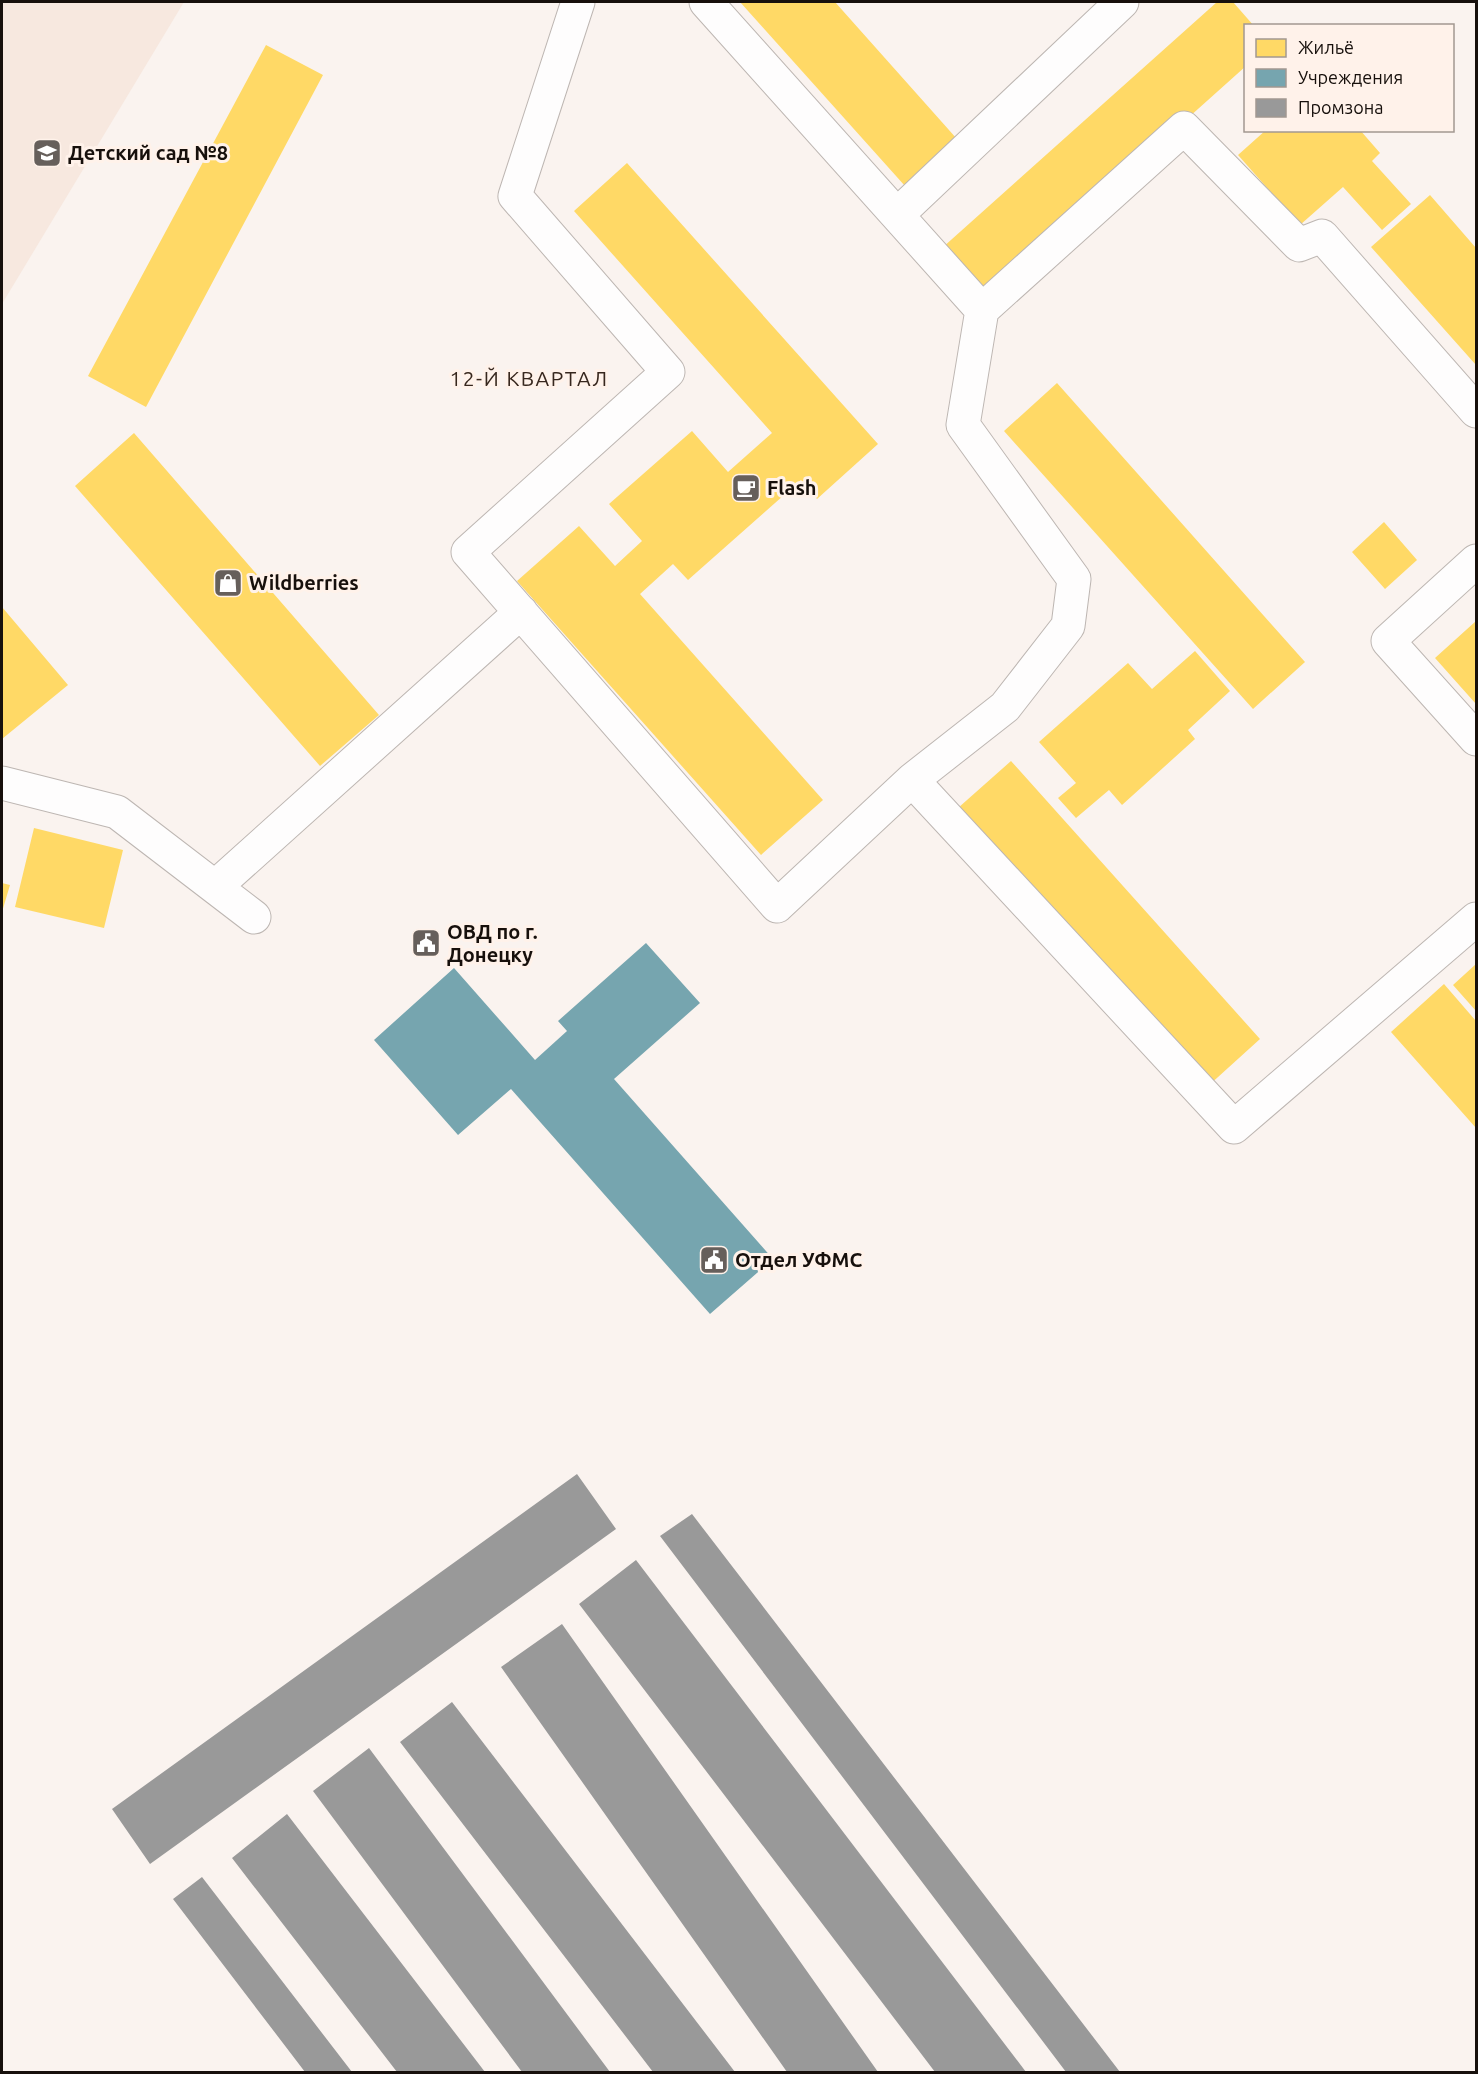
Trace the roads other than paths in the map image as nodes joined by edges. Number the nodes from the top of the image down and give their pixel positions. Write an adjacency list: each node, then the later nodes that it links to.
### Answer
1 (578, 2): 8 (street)
2 (706, 2): 4 (street)
3 (1122, 2): 4 (street)
4 (897, 215): 5 (street)
5 (982, 310): 6 (street); 10 (street)
6 (1476, 411)
7 (1476, 561): 9 (street)
8 (521, 612): 10 (street); 12 (street)
9 (1476, 739)
10 (912, 780): 14 (street)
11 (2, 783): 12 (street)
12 (216, 887): 13 (street)
13 (254, 917)
14 (1476, 919)

